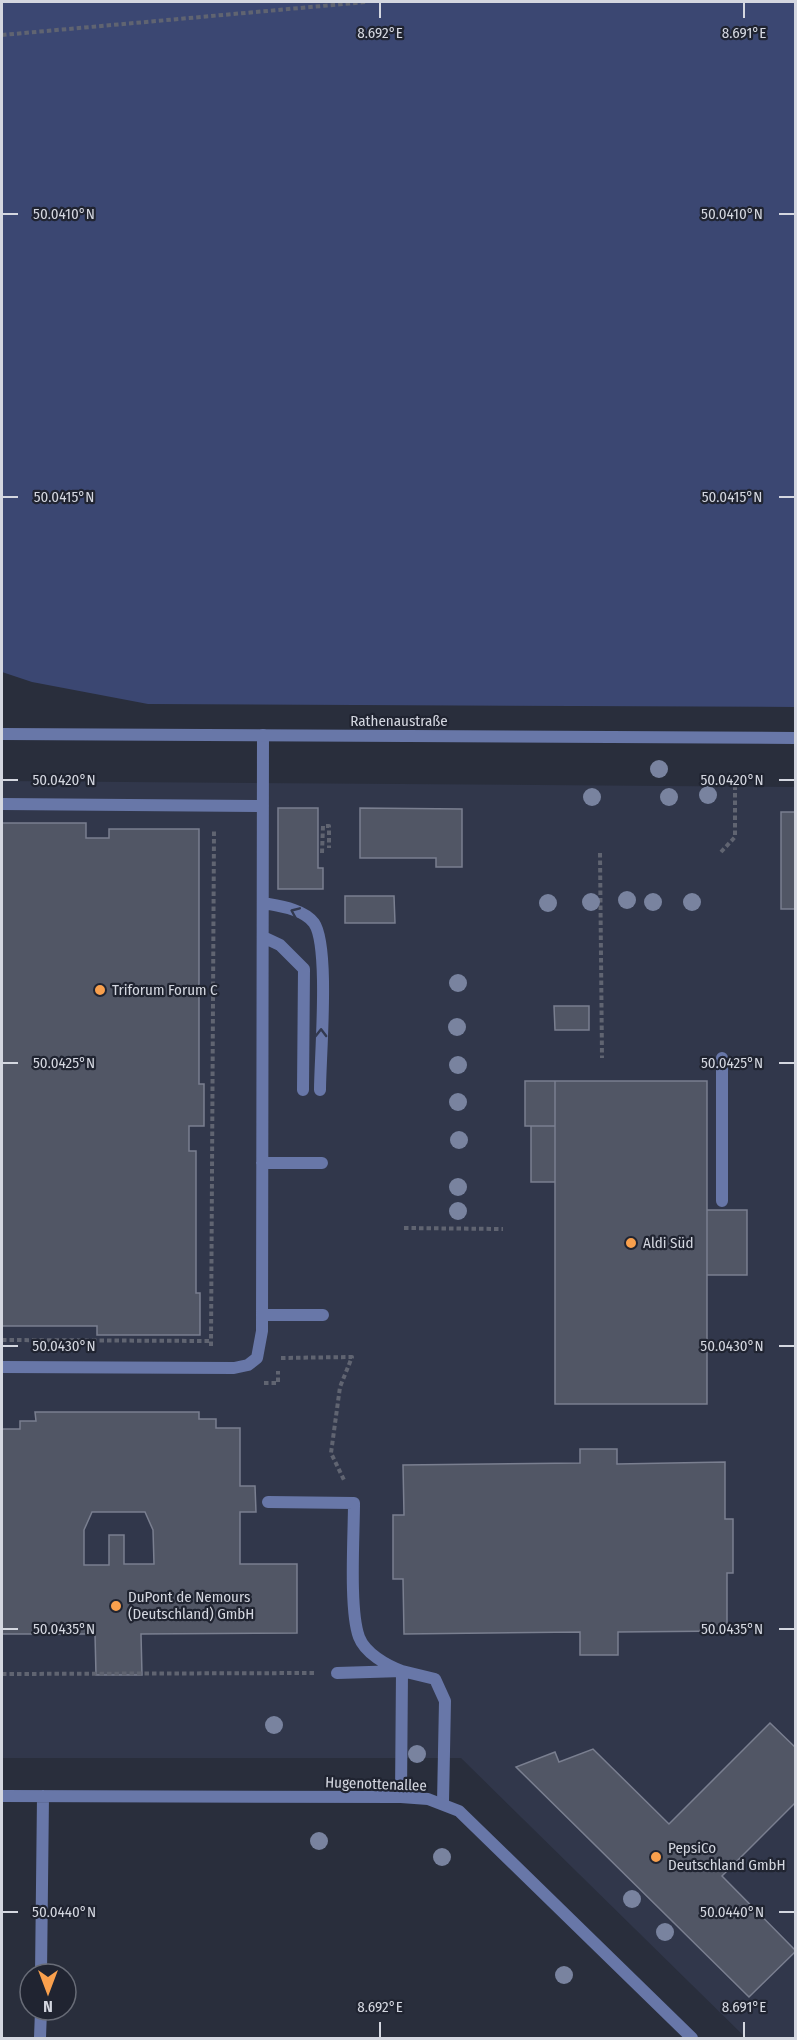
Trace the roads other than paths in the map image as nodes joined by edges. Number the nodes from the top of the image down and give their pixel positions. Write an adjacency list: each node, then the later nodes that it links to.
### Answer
1 (2, 734): 2 (street, Rathenaustraße)
2 (263, 735): 3 (street, Rathenaustraße); 5 (street)
3 (795, 738)
4 (2, 804): 5 (street)
5 (263, 806): 6 (street)
6 (263, 903): 7 (street); 10 (street, one-way to 6)
7 (263, 937): 9 (street); 11 (street)
8 (722, 1058): 13 (street)
9 (303, 1090)
10 (320, 1090)
11 (262, 1163): 12 (street); 14 (street)
12 (322, 1163)
13 (722, 1201)
14 (262, 1315): 15 (street); 16 (street)
15 (323, 1315)
16 (2, 1367)
17 (268, 1502): 18 (street)
18 (402, 1671): 19 (street); 22 (street); 23 (street)
19 (337, 1673)
20 (2, 1796): 21 (street, Hugenottenallee)
21 (43, 1796): 22 (street, Hugenottenallee); 24 (street)
22 (401, 1797): 23 (street, Hugenottenallee)
23 (443, 1803): 27 (street, Hugenottenallee)
24 (41, 1962)
25 (41, 2022): 26 (street)
26 (40, 2038)
27 (692, 2038)

